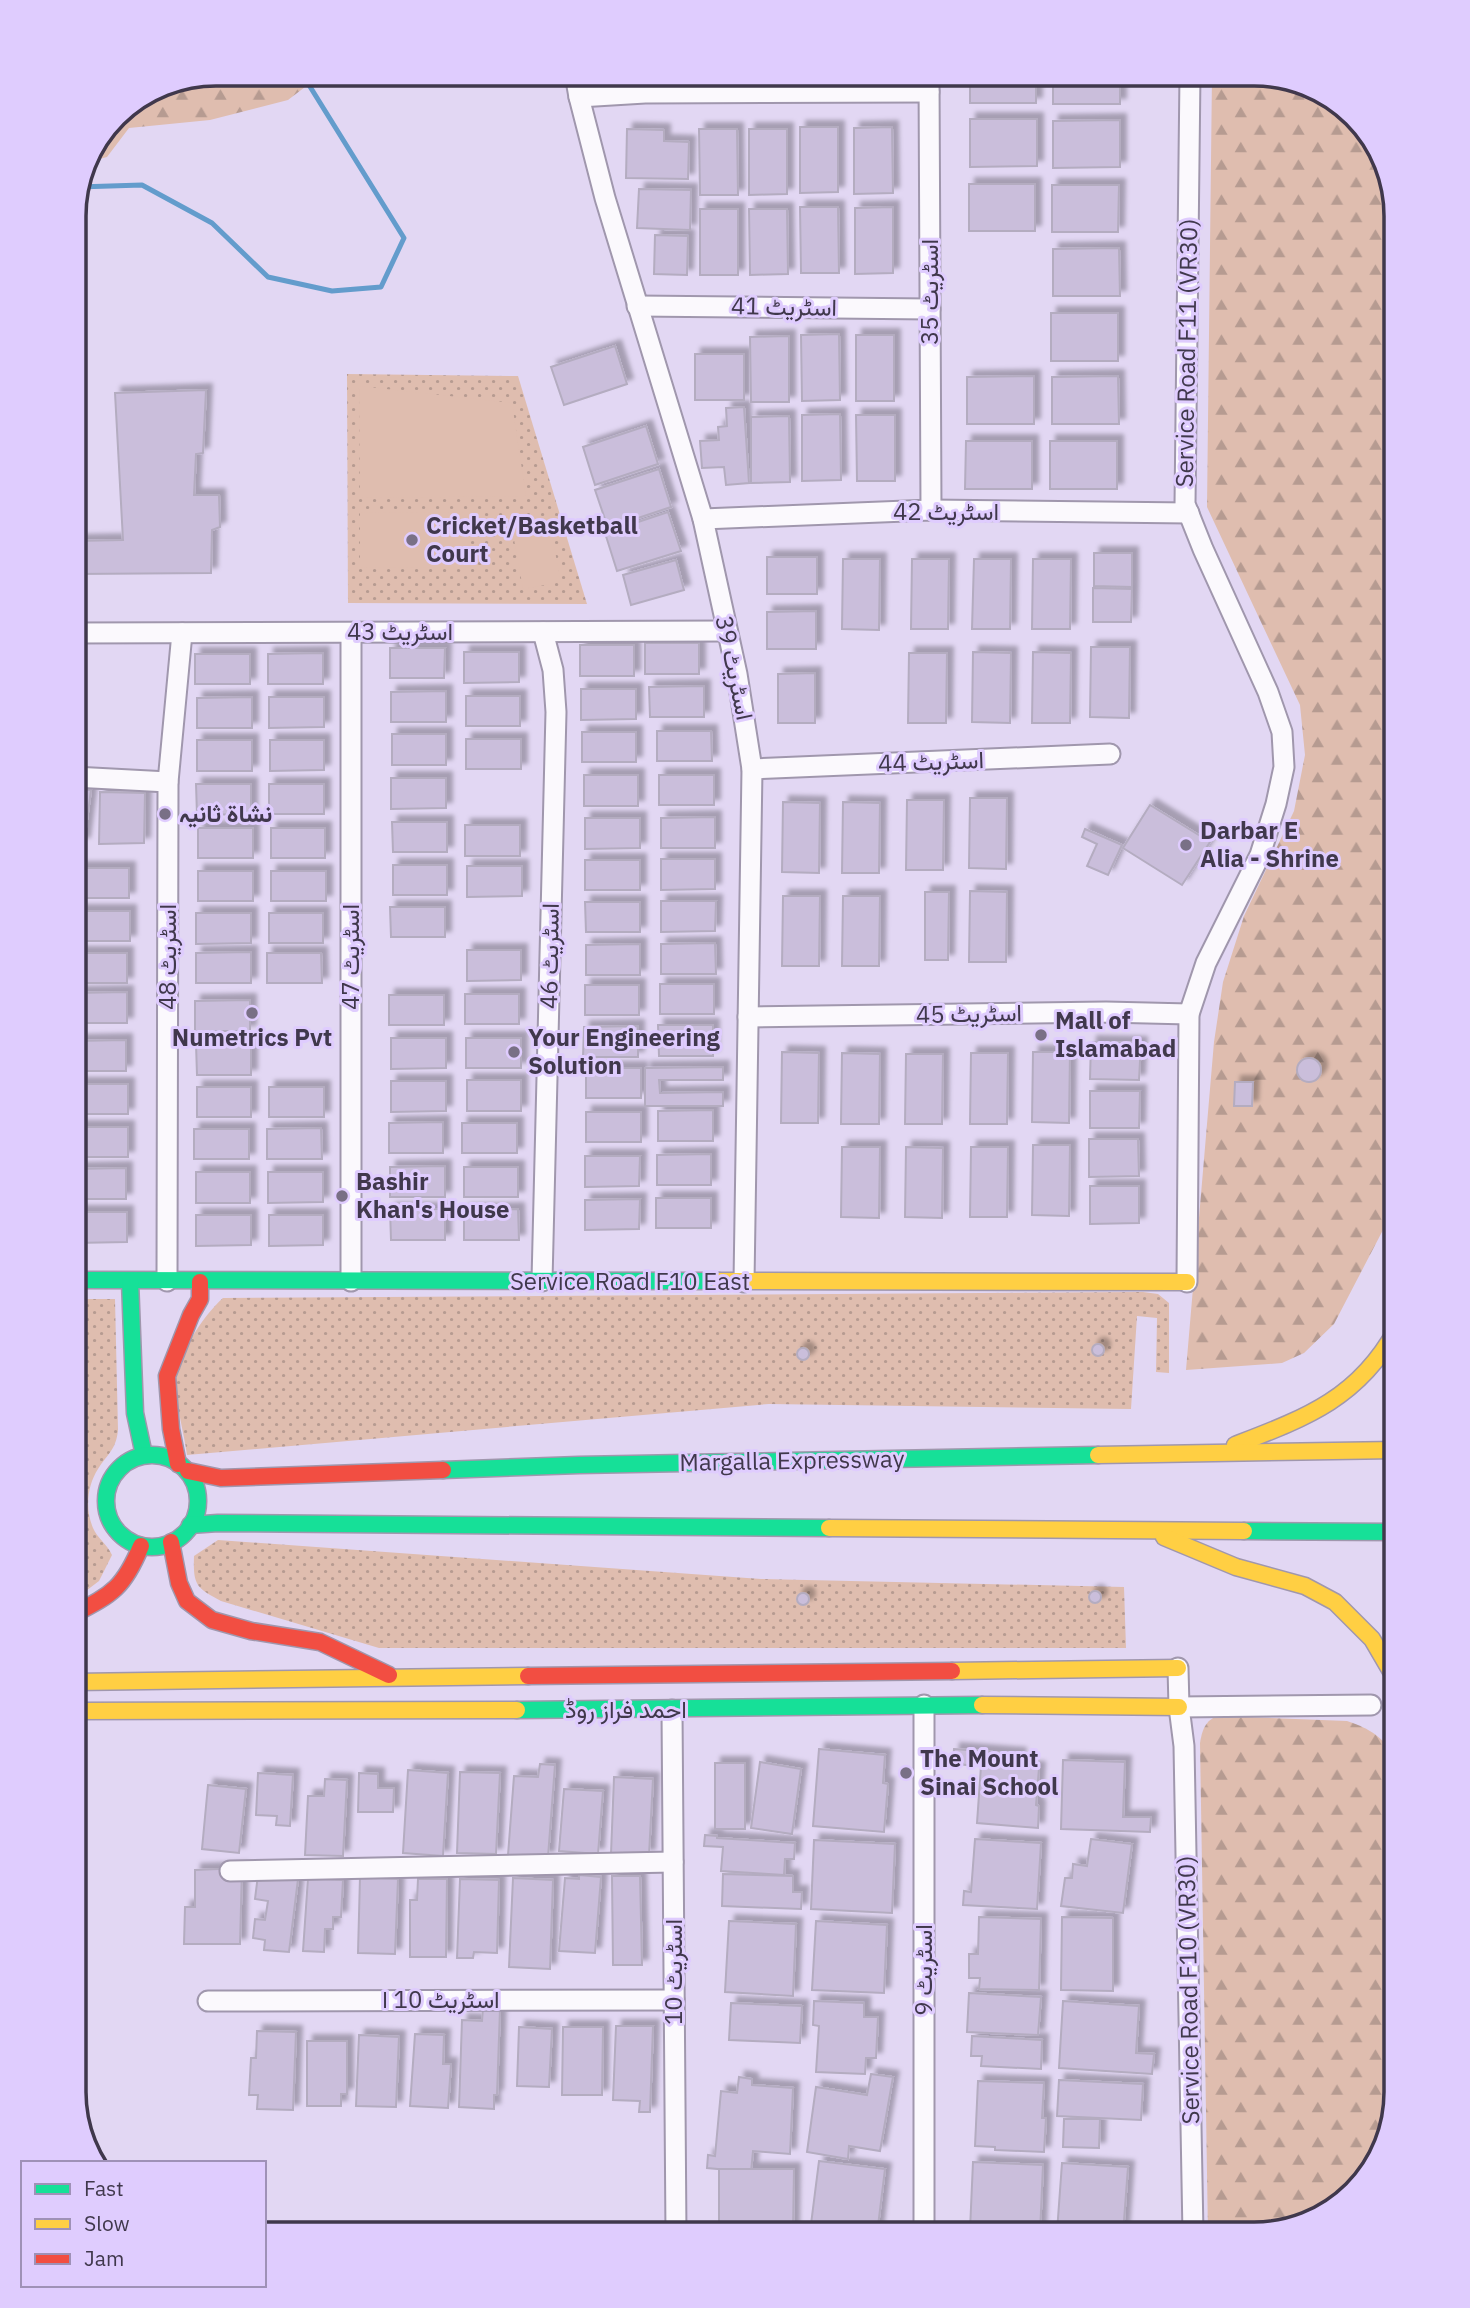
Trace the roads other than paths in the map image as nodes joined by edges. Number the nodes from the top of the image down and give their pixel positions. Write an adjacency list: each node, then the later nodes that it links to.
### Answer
1 (577, 86): 5 (street, اسٹریٹ 39)
2 (844, 86): 5 (street)
3 (929, 86): 7 (street, اسٹریٹ 35)
4 (1190, 86): 9 (street, Service Road F11 (VR30))
5 (579, 97): 6 (street, اسٹریٹ 39)
6 (638, 306): 7 (street, اسٹریٹ 41); 10 (street, اسٹریٹ 39)
7 (930, 309): 8 (street, اسٹریٹ 35)
8 (931, 510): 9 (street, اسٹریٹ 42); 10 (street, اسٹریٹ 42)
9 (1189, 513): 20 (street, Service Road F11 (VR30))
10 (703, 519): 11 (street, اسٹریٹ 39)
11 (727, 631): 13 (street, اسٹریٹ 43); 17 (street, اسٹریٹ 39)
12 (351, 632): 13 (street, اسٹریٹ 43); 15 (street, اسٹریٹ 43); 25 (street, اسٹریٹ 47)
13 (543, 632): 26 (street, اسٹریٹ 46)
14 (86, 633): 15 (street, اسٹریٹ 43)
15 (182, 633): 19 (street, اسٹریٹ 48)
16 (1110, 754): 17 (street, اسٹریٹ 44)
17 (752, 769): 21 (street, اسٹریٹ 39)
18 (86, 778): 19 (street)
19 (168, 782): 24 (street, اسٹریٹ 48)
20 (1189, 1014): 21 (street, اسٹریٹ 45); 29 (street, Service Road F11 (VR30))
21 (748, 1017): 28 (street, اسٹریٹ 39)
22 (86, 1280): 23 (main road, Service Road F10 East)
23 (130, 1281): 24 (main road, Service Road F10 East); 33 (main road)
24 (167, 1281): 27 (main road, Service Road F10 East)
25 (351, 1281): 26 (main road, Service Road F10 East); 27 (main road, Service Road F10 East)
26 (542, 1281): 28 (main road, Service Road F10 East)
27 (200, 1282): 34 (main road)
28 (744, 1282): 29 (main road, Service Road F10 East)
29 (1186, 1282)
30 (1384, 1350): 32 (main road)
31 (1384, 1450): 32 (main road, Margalla Expressway)
32 (1215, 1453): 34 (main road, Margalla Expressway)
33 (144, 1455): 34 (main road); 39 (main road)
34 (183, 1468): 35 (main road)
35 (190, 1525): 36 (main road); 38 (main road)
36 (1149, 1531): 37 (main road); 41 (main road)
37 (1384, 1532)
38 (171, 1542): 39 (main road); 43 (main road)
39 (141, 1546): 40 (main road)
40 (86, 1608)
41 (1384, 1660)
42 (1178, 1668): 43 (main road, احمد فراز روڈ); 48 (street, Service Road F10 (VR30))
43 (396, 1678): 45 (main road, احمد فراز روڈ)
44 (86, 1682): 45 (main road, احمد فراز روڈ)
45 (125, 1682): 51 (main road)
46 (923, 1705): 48 (main road, احمد فراز روڈ); 49 (main road, احمد فراز روڈ); 57 (street, اسٹریٹ 9)
47 (1371, 1705): 48 (street)
48 (1179, 1707): 58 (street, Service Road F10 (VR30))
49 (672, 1710): 51 (main road, احمد فراز روڈ); 52 (street, اسٹریٹ 10)
50 (86, 1711): 51 (main road, احمد فراز روڈ)
51 (127, 1711)
52 (673, 1862): 53 (street); 54 (street, اسٹریٹ 10)
53 (229, 1871)
54 (674, 2000): 55 (street, اسٹریٹ 10 ا); 56 (street, اسٹریٹ 10)
55 (208, 2001)
56 (676, 2222)
57 (924, 2222)
58 (1193, 2222)

